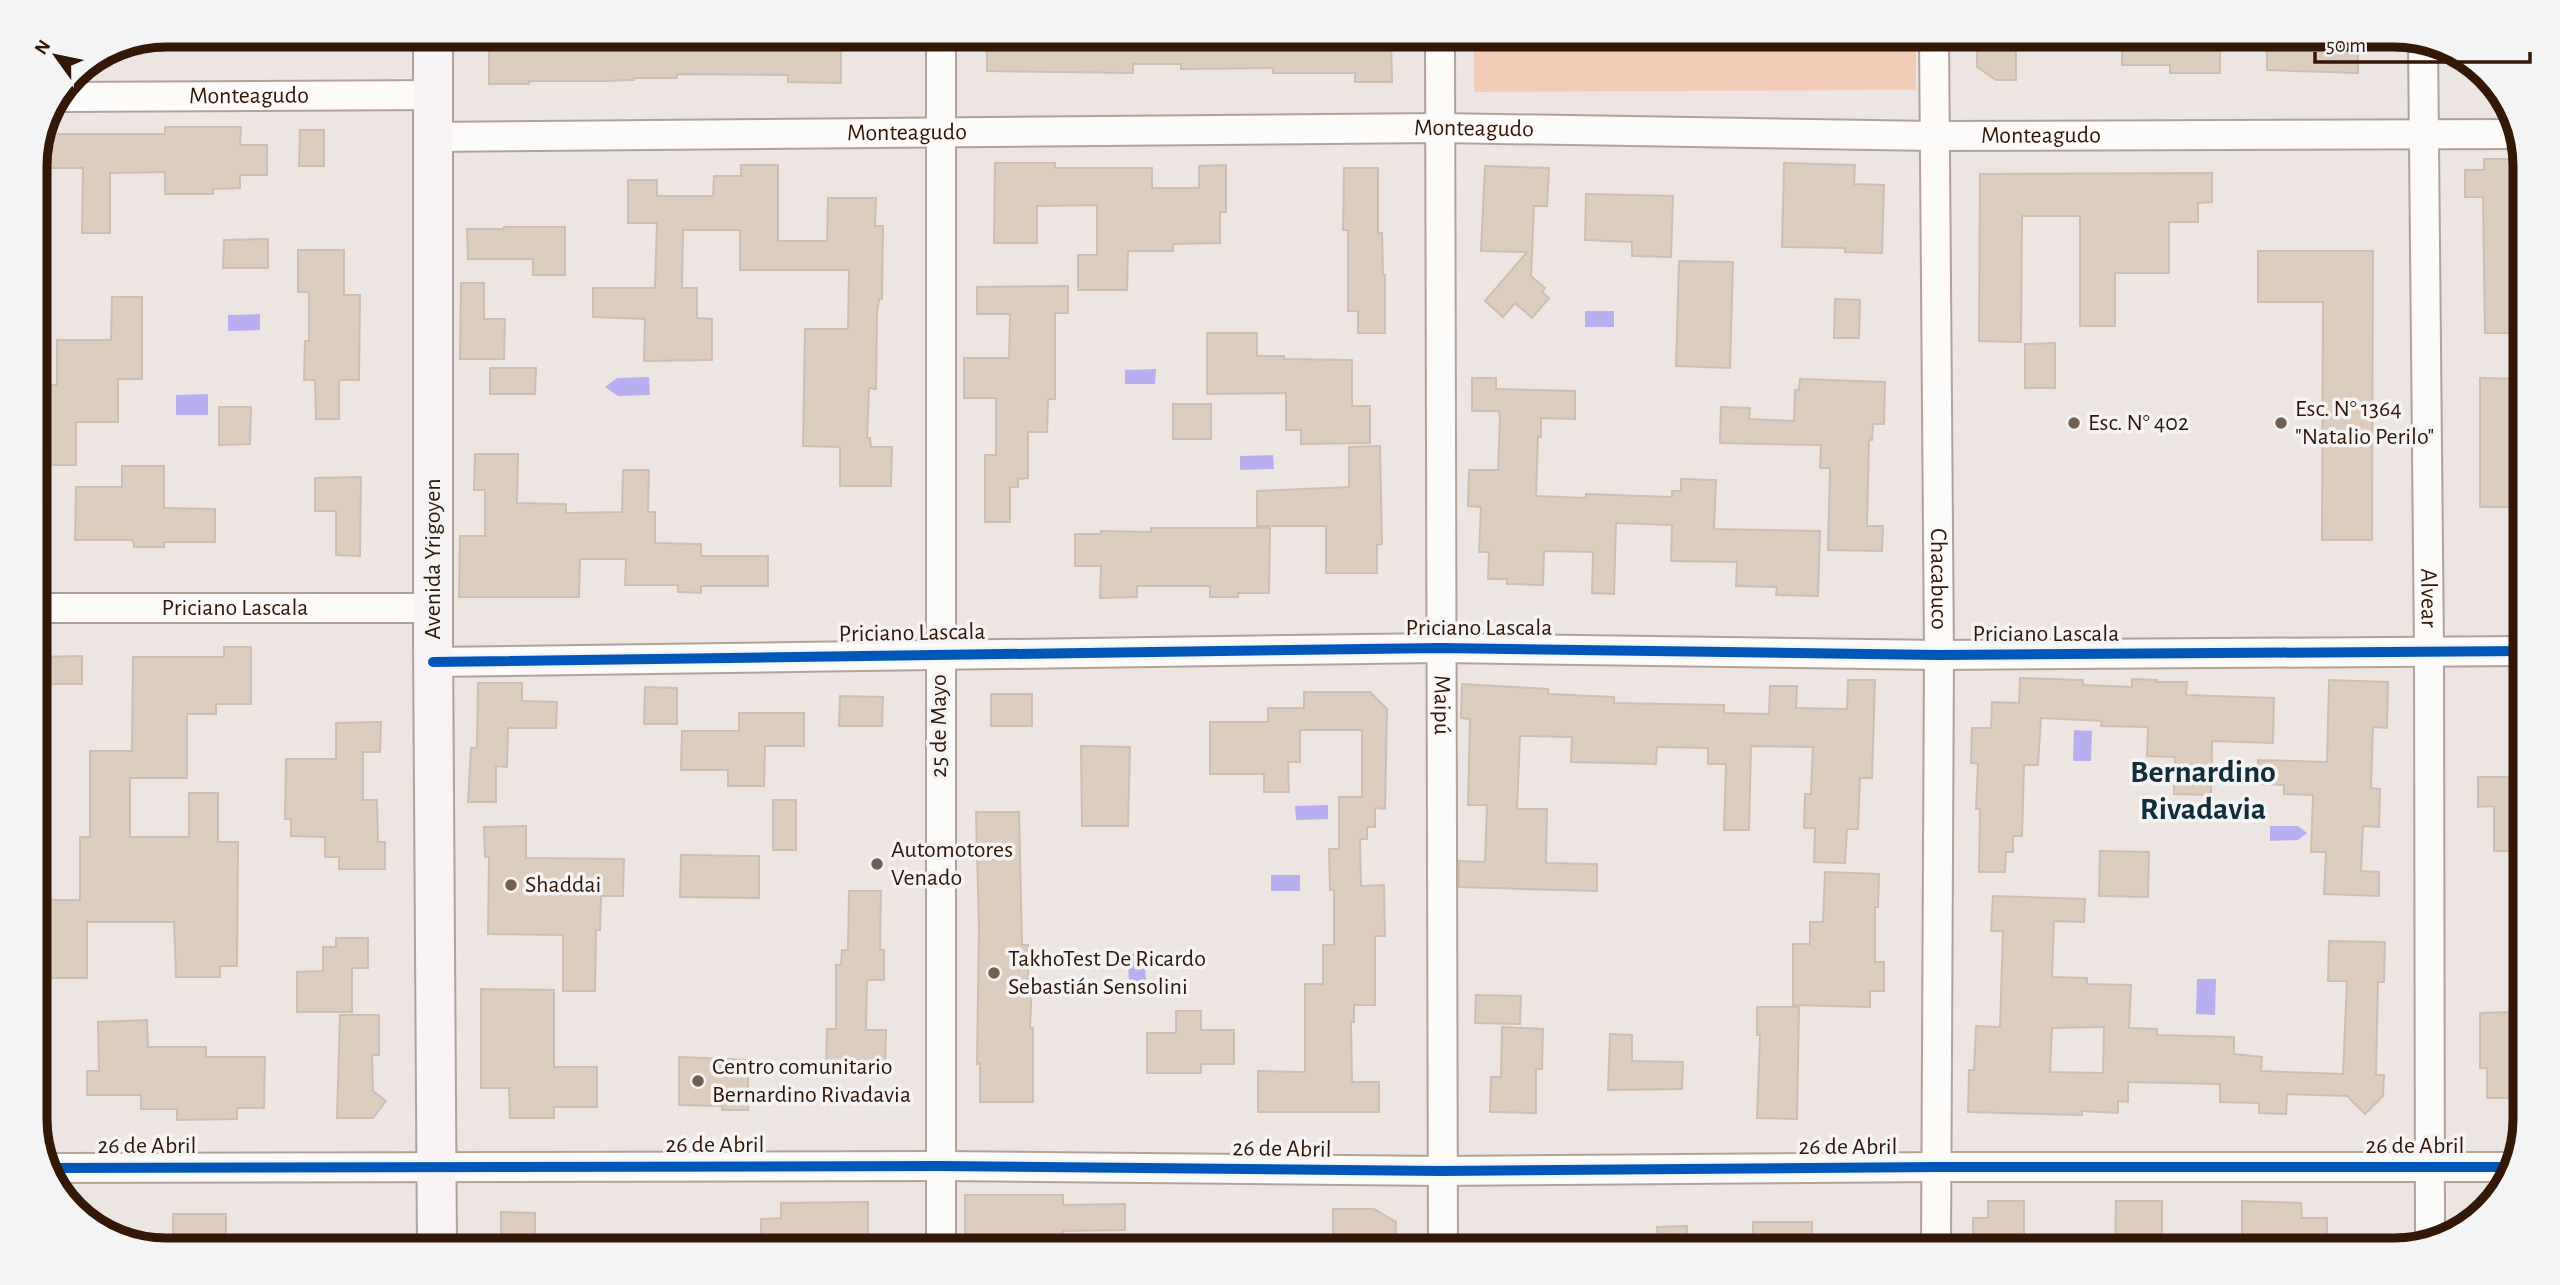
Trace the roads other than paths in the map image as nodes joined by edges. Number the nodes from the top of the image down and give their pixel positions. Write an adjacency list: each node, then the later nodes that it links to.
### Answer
1 (433, 47): 6 (main road, Avenida Yrigoyen)
2 (941, 47): 9 (street, 25 de Mayo)
3 (1440, 47): 8 (street, Maipú)
4 (1934, 47): 12 (street, Chacabuco)
5 (2423, 52): 11 (street, Alvear)
6 (433, 94): 7 (street, Monteagudo); 13 (main road, Avenida Yrigoyen)
7 (70, 97)
8 (1440, 128): 9 (street, Monteagudo); 12 (street, Monteagudo); 16 (street, Maipú)
9 (941, 132): 13 (street, Monteagudo); 18 (street, 25 de Mayo)
10 (2508, 134): 11 (street, Monteagudo)
11 (2422, 135): 12 (street, Monteagudo); 19 (street, Alvear)
12 (1935, 136): 20 (street, Chacabuco)
13 (433, 137): 15 (main road, Avenida Yrigoyen)
14 (48, 608): 15 (street, Priciano Lascala)
15 (433, 608): 21 (main road, Avenida Yrigoyen)
16 (1440, 648): 18 (street, Priciano Lascala); 20 (street, Priciano Lascala); 28 (street, Maipú)
17 (2513, 651): 19 (street, Priciano Lascala)
18 (939, 653): 21 (street, Priciano Lascala); 23 (street, 25 de Mayo)
19 (2429, 653): 20 (street, Priciano Lascala); 24 (street, Alvear)
20 (1939, 655): 25 (street, Chacabuco)
21 (433, 662): 22 (main road, Avenida Yrigoyen)
22 (438, 1165): 23 (street, 26 de Abril); 27 (street, 26 de Abril); 30 (main road, Avenida Yrigoyen)
23 (940, 1166): 28 (street, 26 de Abril); 31 (street, 25 de Mayo)
24 (2430, 1166): 25 (street, 26 de Abril); 26 (street, 26 de Abril); 29 (street, Alvear)
25 (1936, 1167): 28 (street, 26 de Abril); 33 (street, Chacabuco)
26 (2502, 1167)
27 (59, 1168)
28 (1441, 1171): 32 (street, Maipú)
29 (2430, 1232)
30 (437, 1238)
31 (941, 1238)
32 (1443, 1238)
33 (1936, 1238)

